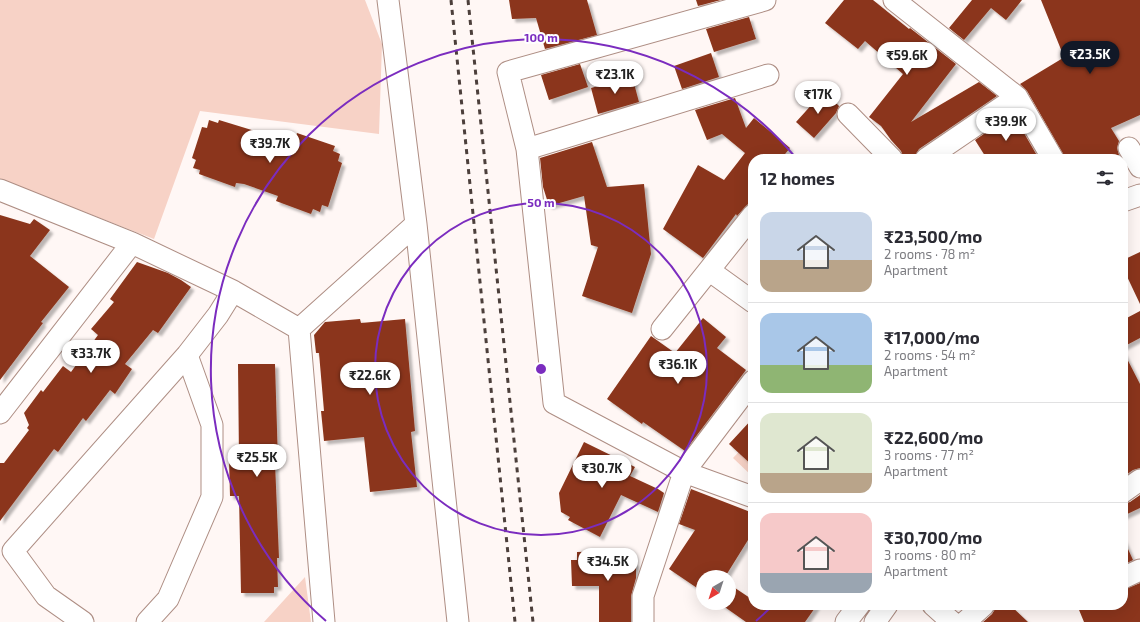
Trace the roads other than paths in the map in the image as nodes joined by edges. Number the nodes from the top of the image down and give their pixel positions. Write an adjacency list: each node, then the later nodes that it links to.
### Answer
1 (388, 0): 17 (street)
2 (765, 0): 8 (street)
3 (902, 2): 5 (street)
4 (768, 75): 8 (street)
5 (1017, 97): 10 (street); 11 (street)
6 (848, 114): 9 (street)
7 (1129, 148): 12 (street)
8 (527, 149): 27 (street)
9 (887, 154)
10 (933, 154)
11 (1050, 154)
12 (1140, 167)
13 (1, 191): 18 (street)
14 (1140, 195): 15 (street)
15 (1128, 199)
16 (748, 222): 19 (street)
17 (416, 224): 22 (street); 40 (street)
18 (132, 243): 20 (street); 26 (street)
19 (710, 271): 21 (street); 23 (street)
20 (233, 291): 22 (street); 24 (street)
21 (748, 298)
22 (299, 328): 39 (street)
23 (662, 329)
24 (187, 355): 37 (street); 38 (street)
25 (748, 387): 27 (street)
26 (2, 407)
27 (684, 472): 30 (street); 41 (street)
28 (1140, 480): 29 (street)
29 (1128, 488)
30 (748, 495)
31 (1140, 570): 32 (street)
32 (1128, 576)
33 (855, 610): 42 (street)
34 (883, 610): 43 (street)
35 (939, 610): 44 (street)
36 (978, 610): 45 (street)
37 (83, 622)
38 (147, 622)
39 (324, 622)
40 (458, 622)
41 (643, 622)
42 (846, 622)
43 (875, 622)
44 (952, 622)
45 (965, 622)

